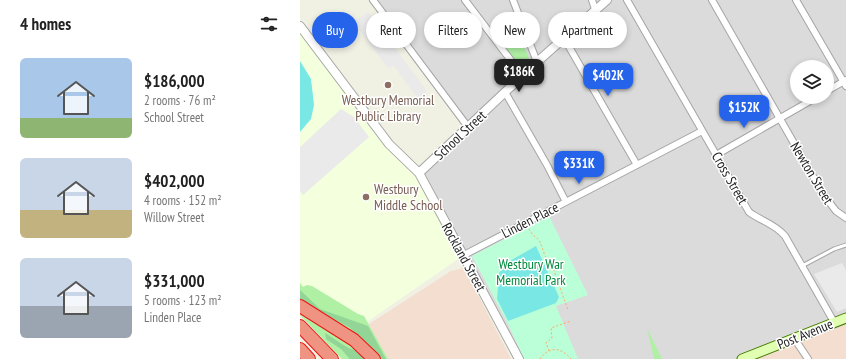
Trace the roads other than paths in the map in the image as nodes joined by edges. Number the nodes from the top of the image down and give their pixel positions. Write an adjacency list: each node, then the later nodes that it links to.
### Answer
1 (373, 0): 21 (street)
2 (465, 0): 15 (street)
3 (513, 0): 14 (street)
4 (592, 0): 9 (street)
5 (607, 0): 9 (street, School Street)
6 (627, 0): 22 (street, Cross Street)
7 (712, 0): 20 (street, Newton Street)
8 (796, 0): 16 (street)
9 (595, 9): 10 (street, School Street)
10 (592, 12)
11 (300, 26): 25 (street, Rockland Street)
12 (552, 48): 14 (street, School Street)
13 (570, 48): 24 (street)
14 (536, 62): 15 (street, School Street)
15 (522, 75): 18 (street, School Street)
16 (845, 83): 17 (street)
17 (834, 88)
18 (505, 92): 21 (street, School Street); 26 (street)
19 (805, 104): 20 (street)
20 (780, 119): 23 (street); 27 (street, Newton Street)
21 (468, 127): 25 (street, School Street)
22 (702, 131): 23 (street, Cross Street); 24 (street, Linden Place)
23 (716, 155): 30 (street, Cross Street)
24 (637, 164): 26 (street, Linden Place)
25 (419, 173): 29 (street, Rockland Street)
26 (566, 202): 29 (street, Linden Place)
27 (846, 218)
28 (846, 245): 30 (lane)
29 (464, 255): 40 (street, Rockland Street)
30 (802, 266): 33 (street, Cross Street)
31 (300, 306): 39 (highway)
32 (846, 318): 33 (main road, Post Avenue)
33 (834, 322): 35 (main road, Post Avenue)
34 (300, 326): 38 (highway)
35 (794, 338): 41 (main road, Post Avenue); 42 (street)
36 (300, 350): 37 (highway)
37 (309, 359)
38 (332, 359)
39 (374, 359)
40 (519, 359)
41 (742, 359)
42 (808, 359)

